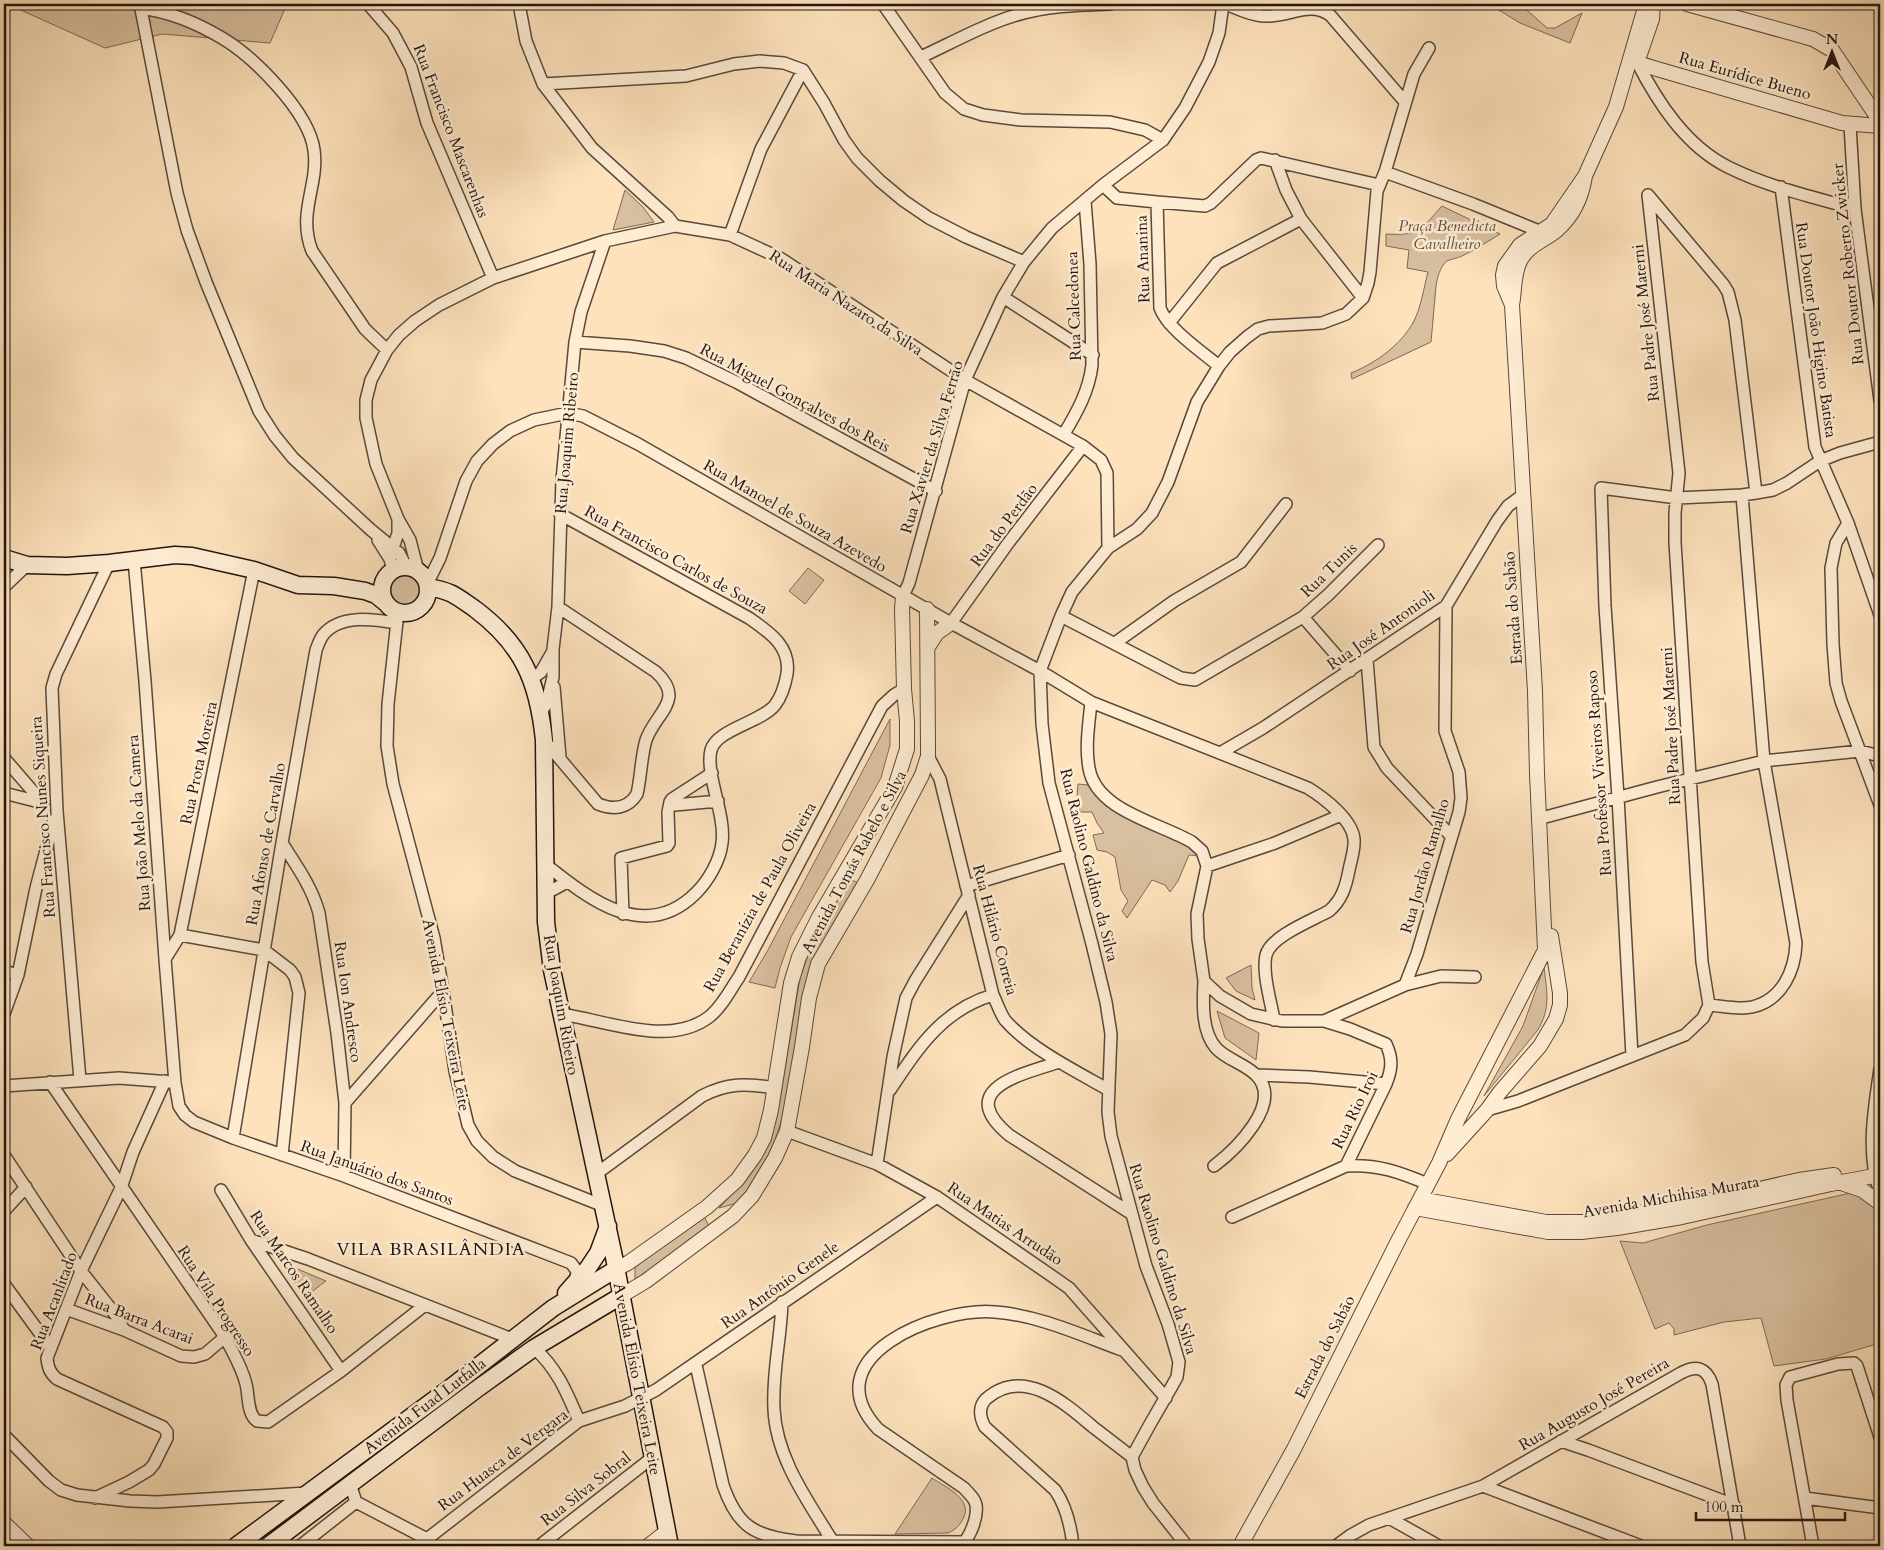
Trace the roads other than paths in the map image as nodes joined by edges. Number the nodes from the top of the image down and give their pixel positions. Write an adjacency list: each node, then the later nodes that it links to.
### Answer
1 (368, 4): 35 (street, Rua Francisco Mascarenhas)
2 (519, 4): 15 (street)
3 (883, 4): 12 (street)
4 (1110, 4): 12 (street)
5 (1224, 4): 16 (street); 20 (street, Rua Xavier da Silva Ferrão)
6 (1646, 4): 10 (street, Estrada do Sabão)
7 (1653, 4): 13 (street, Estrada do Sabão)
8 (1687, 4): 18 (street)
9 (141, 6): 40 (street); 59 (street)
10 (1634, 41): 13 (street); 17 (street, Estrada do Sabão)
11 (1429, 48): 16 (street)
12 (922, 57): 20 (street)
13 (1637, 62): 17 (street, Estrada do Sabão); 19 (street, Rua Eurídice Bueno); 25 (street)
14 (803, 70): 15 (street); 32 (street); 34 (street)
15 (543, 84): 30 (street)
16 (1405, 102): 22 (street)
17 (1616, 107): 31 (street, Estrada do Sabão)
18 (1879, 118): 19 (street, Rua Eurídice Bueno)
19 (1846, 124): 28 (street, Rua Doutor Roberto Zwicker)
20 (1163, 140): 23 (street, Rua Xavier da Silva Ferrão)
21 (1275, 160): 24 (street); 27 (street, Rua Ananina); 29 (street)
22 (1385, 172): 24 (street); 31 (street)
23 (1103, 185): 26 (street, Rua Xavier da Silva Ferrão); 27 (street)
24 (1379, 185): 37 (street)
25 (1781, 187): 28 (street); 49 (street, Rua Doutor João Higino Batista)
26 (1085, 201): 34 (street, Rua Xavier da Silva Ferrão); 41 (street, Rua Calcedonea)
27 (1157, 202): 38 (street, Rua Ananina)
28 (1855, 209): 44 (street, Rua Doutor Roberto Zwicker)
29 (1301, 220): 37 (street); 38 (street)
30 (675, 226): 32 (street, Rua Maria Nazaro da Silva); 33 (street, Rua Maria Nazaro da Silva)
31 (1545, 232): 52 (street, Estrada do Sabão)
32 (730, 235): 43 (street, Rua Maria Nazaro da Silva)
33 (605, 241): 35 (street, Rua Maria Nazaro da Silva); 39 (street, Rua Joaquim Ribeiro)
34 (1024, 262): 36 (street, Rua Xavier da Silva Ferrão)
35 (493, 278): 40 (street, Rua Maria Nazaro da Silva)
36 (1004, 297): 41 (street); 43 (street, Rua Xavier da Silva Ferrão)
37 (1363, 298): 42 (street, Rua Raolino Galdino da Silva)
38 (1169, 323): 42 (street, Rua Ananina)
39 (575, 342): 45 (street, Rua Joaquim Ribeiro); 50 (street, Rua Miguel Gonçalves dos Reis)
40 (387, 350): 57 (street, Rua Maria Nazaro da Silva)
41 (1093, 355): 46 (street, Rua Calcedonea)
42 (1219, 366): 62 (street, Rua Raolino Galdino da Silva)
43 (965, 380): 46 (street, Rua Maria Nazaro da Silva); 50 (street, Rua Xavier da Silva Ferrão)
44 (1880, 400)
45 (568, 413): 56 (street, Rua Joaquim Ribeiro); 68 (street, Rua Manoel de Souza Azevedo); 71 (street, Rua Manoel de Souza Azevedo)
46 (1064, 434): 48 (street, Rua Maria Nazaro da Silva)
47 (1880, 442): 49 (street)
48 (1083, 446): 62 (street, Rua Maria Nazaro da Silva); 81 (street, Rua do Perdão)
49 (1820, 462): 51 (street); 58 (street, Rua Doutor João Higino Batista)
50 (936, 491): 71 (street, Rua Xavier da Silva Ferrão)
51 (1756, 493): 53 (street); 54 (street, Rua Padre José Materni)
52 (1523, 495): 73 (street, Rua José Antonioli); 113 (street, Estrada do Sabão)
53 (1742, 495): 54 (street); 100 (street)
54 (1677, 498): 104 (street, Rua Padre José Materni); 106 (street, Rua Professor Viveiros Raposo)
55 (1286, 504): 82 (street)
56 (560, 514): 75 (street, Rua Joaquim Ribeiro); 103 (street, Rua Francisco Carlos de Souza)
57 (398, 519): 61 (street); 68 (street, Rua Maria Nazaro da Silva)
58 (1848, 522): 78 (street, Rua Doutor João Higino Batista); 94 (street)
59 (371, 530): 61 (street); 68 (street)
60 (1378, 545): 80 (street, Rua Tunis)
61 (393, 547): 68 (street); 68 (street)
62 (1108, 548): 79 (street, Rua Raolino Galdino da Silva)
63 (4, 558): 66 (main road)
64 (134, 560): 65 (main road); 67 (main road); 128 (street, Rua João Melo da Camera)
65 (109, 563): 66 (main road); 111 (street, Rua Francisco Nunes Siqueira)
66 (27, 565): 70 (street)
67 (254, 570): 69 (main road); 126 (street, Rua Prota Moreira)
68 (407, 575): 69 (main road); 72 (main road); 74 (main road); 77 (main road)
69 (334, 586): 77 (main road)
70 (4, 587)
71 (903, 596): 76 (street, Rua Manoel de Souza Azevedo); 90 (street, Avenida Tomás Rabelo e Silva)
72 (423, 604): 74 (main road); 77 (main road)
73 (1446, 606): 85 (street, Rua José Antonioli); 114 (street, Rua Jordão Ramalho)
74 (473, 608): 89 (main road)
75 (558, 608): 84 (street, Rua Joaquim Ribeiro); 101 (street)
76 (927, 609): 81 (street, Rua Manoel de Souza Azevedo); 83 (street, Avenida Tomás Rabelo e Silva)
77 (394, 613): 115 (street, Rua Afonso de Carvalho); 134 (street, Avenida Elísio Teixeira Leite)
78 (1880, 615)
79 (1061, 616): 82 (street); 86 (street, Rua Raolino Galdino da Silva)
80 (1303, 618): 82 (street, Rua Tunis); 87 (street)
81 (951, 623): 83 (street); 86 (street, Rua Manoel de Souza Azevedo)
82 (1115, 643)
83 (928, 647): 96 (street, Avenida Tomás Rabelo e Silva)
84 (553, 649): 88 (street, Rua Joaquim Ribeiro); 89 (street, Rua Joaquim Ribeiro)
85 (1367, 660): 87 (street, Rua José Antonioli); 114 (street)
86 (1040, 671): 91 (street, Rua Manoel de Souza Azevedo); 116 (street, Rua Raolino Galdino da Silva)
87 (1350, 672): 95 (street, Rua José Antonioli)
88 (553, 677): 92 (street, Rua Joaquim Ribeiro); 98 (street)
89 (532, 679): 92 (main road, Rua Joaquim Ribeiro)
90 (904, 689): 119 (street, Avenida Tomás Rabelo e Silva); 138 (street, Rua Beranízia de Paula Oliveira)
91 (1091, 702): 95 (street, Rua Manoel de Souza Azevedo); 118 (street)
92 (541, 714): 93 (main road, Rua Joaquim Ribeiro)
93 (544, 740): 98 (street); 102 (main road, Rua Joaquim Ribeiro)
94 (1860, 752): 97 (street); 100 (street); 110 (street)
95 (1220, 753): 112 (street, Rua Manoel de Souza Azevedo)
96 (928, 756): 120 (street, Avenida Tomás Rabelo e Silva); 122 (street, Rua Hilário Correia)
97 (1880, 756)
98 (560, 757): 101 (street)
99 (4, 758): 108 (street)
100 (1764, 761): 104 (street); 136 (street)
101 (569, 768): 102 (street)
102 (544, 773): 117 (main road, Rua Joaquim Ribeiro)
103 (712, 773): 107 (street, Rua Francisco Carlos de Souza); 109 (street)
104 (1690, 779): 106 (street); 136 (street, Rua Padre José Materni)
105 (4, 793): 108 (street)
106 (1618, 797): 113 (street); 141 (street, Rua Professor Viveiros Raposo)
107 (718, 801): 109 (street); 125 (street, Rua Francisco Carlos de Souza)
108 (43, 802): 111 (street)
109 (670, 802): 125 (street)
110 (1880, 805)
111 (56, 809): 130 (street); 145 (street, Rua Francisco Nunes Siqueira)
112 (1341, 815): 118 (street); 139 (street, Rua Manoel de Souza Azevedo)
113 (1538, 819): 124 (street, Estrada do Sabão)
114 (1451, 836): 133 (street, Rua Jordão Ramalho)
115 (282, 843): 127 (street, Rua Afonso de Carvalho); 154 (street, Rua Ion Andresco)
116 (1069, 854): 122 (street); 151 (street, Rua Raolino Galdino da Silva)
117 (545, 864): 121 (street, Rua Francisco Carlos de Souza); 123 (main road, Rua Joaquim Ribeiro)
118 (1207, 866): 132 (street)
119 (848, 868): 120 (street); 150 (street, Avenida Tomás Rabelo e Silva)
120 (867, 880): 156 (street, Avenida Tomás Rabelo e Silva)
121 (567, 882): 123 (street); 125 (street, Rua Francisco Carlos de Souza)
122 (967, 890): 135 (street, Rua Hilário Correia); 152 (street)
123 (546, 894): 138 (main road, Rua Joaquim Ribeiro)
124 (1544, 909): 153 (street, Estrada do Sabão); 155 (street, Estrada do Sabão)
125 (623, 914)
126 (180, 934): 127 (street); 128 (street, Rua Prota Moreira)
127 (264, 950): 157 (street, Rua Afonso de Carvalho); 159 (street)
128 (165, 959): 147 (street, Rua João Melo da Camera)
129 (4, 971): 130 (street)
130 (18, 975): 137 (street)
131 (1475, 976): 133 (street)
132 (1204, 981): 139 (street); 144 (street)
133 (1405, 985): 140 (street)
134 (443, 992): 154 (street); 175 (street, Avenida Elísio Teixeira Leite)
135 (993, 996): 142 (street, Rua Hilário Correia); 152 (street)
136 (1709, 1005): 141 (street)
137 (4, 1014)
138 (560, 1014): 165 (main road, Rua Joaquim Ribeiro)
139 (1274, 1020): 140 (street)
140 (1324, 1021): 148 (street, Rua Rio Iroi)
141 (1632, 1056): 155 (street)
142 (1059, 1062): 151 (street, Rua Hilário Correia); 180 (street)
143 (1880, 1069): 164 (street)
144 (1256, 1075): 148 (street); 162 (street)
145 (80, 1080): 146 (street); 147 (street)
146 (50, 1082): 149 (street); 170 (street, Rua Vila Progresso)
147 (170, 1082): 157 (street, Rua Januário dos Santos); 170 (street, Rua Acanlitado)
148 (1386, 1084): 163 (street, Rua Rio Iroi)
149 (4, 1086)
150 (774, 1088): 165 (street); 178 (street, Avenida Tomás Rabelo e Silva)
151 (1109, 1090): 180 (street, Rua Raolino Galdino da Silva)
152 (888, 1094): 161 (street)
153 (1471, 1094): 155 (street); 160 (street, Estrada do Sabão)
154 (345, 1103): 166 (street, Rua Ion Andresco)
155 (1486, 1111): 160 (street, Estrada do Sabão)
156 (787, 1131): 161 (street, Rua Matias Arrudão); 183 (street, Avenida Tomás Rabelo e Silva)
157 (233, 1138): 159 (street, Rua Januário dos Santos)
158 (4, 1155): 169 (street)
159 (282, 1155): 166 (street, Rua Januário dos Santos)
160 (1439, 1163): 167 (street, Estrada do Sabão)
161 (877, 1164): 173 (street, Rua Matias Arrudão)
162 (1214, 1166)
163 (1346, 1166): 167 (street); 181 (street)
164 (1877, 1171): 168 (street, Avenida Michihisa Murata); 172 (street); 177 (street, Avenida Michihisa Murata)
165 (596, 1174): 175 (main road, Rua Joaquim Ribeiro)
166 (344, 1176): 188 (street, Rua Januário dos Santos)
167 (1430, 1181): 176 (street, Estrada do Sabão); 177 (street)
168 (1838, 1183): 174 (street); 176 (street, Avenida Michihisa Murata)
169 (26, 1187): 179 (street); 186 (street)
170 (121, 1188): 186 (street, Rua Acanlitado); 195 (street, Rua Vila Progresso)
171 (220, 1190): 184 (street, Rua Marcos Ramalho)
172 (1880, 1192)
173 (937, 1197): 190 (street, Rua Antônio Genele); 199 (street, Rua Matias Arrudão)
174 (1880, 1203)
175 (601, 1204): 182 (main road, Avenida Elísio Teixeira Leite)
176 (1417, 1204): 177 (street, Avenida Michihisa Murata); 235 (street, Estrada do Sabão)
177 (1449, 1204)
178 (707, 1207): 183 (street); 185 (street, Avenida Tomás Rabelo e Silva)
179 (4, 1211)
180 (1132, 1214): 204 (street, Rua Raolino Galdino da Silva)
181 (1232, 1217)
182 (608, 1226): 185 (main road, Avenida Elísio Teixeira Leite); 188 (main road)
183 (720, 1226): 189 (street, Avenida Tomás Rabelo e Silva)
184 (251, 1240): 191 (street); 201 (street, Rua Marcos Ramalho)
185 (616, 1269): 189 (main road, Avenida Elísio Teixeira Leite); 192 (main road, Avenida Fuad Lutfalla)
186 (81, 1271): 193 (street, Rua Acanlitado); 194 (street)
187 (4, 1284): 197 (street)
188 (575, 1284): 192 (main road)
189 (621, 1296): 198 (main road, Avenida Fuad Lutfalla); 205 (main road, Avenida Elísio Teixeira Leite)
190 (782, 1302): 200 (street, Rua Antônio Genele); 223 (street)
191 (425, 1305): 196 (street); 201 (street, Rua Vila Progresso)
192 (553, 1308): 196 (main road, Avenida Fuad Lutfalla)
193 (66, 1309): 194 (street, Rua Barra Acarai); 197 (street, Rua Acanlitado)
194 (124, 1330): 195 (street, Rua Barra Acarai)
195 (225, 1337): 201 (street, Rua Vila Progresso)
196 (512, 1339): 202 (main road, Avenida Fuad Lutfalla)
197 (50, 1347): 215 (street, Rua Acanlitado)
198 (534, 1348): 203 (main road, Avenida Fuad Lutfalla); 206 (street)
199 (1122, 1350): 204 (street, Rua Matias Arrudão); 225 (street)
200 (696, 1364): 205 (street, Rua Antônio Genele); 223 (street)
201 (341, 1371)
202 (471, 1372): 203 (main road); 214 (main road, Avenida Fuad Lutfalla)
203 (477, 1388): 212 (main road, Avenida Fuad Lutfalla)
204 (1166, 1398): 211 (street, Rua Raolino Galdino da Silva)
205 (641, 1399): 206 (street, Rua Huasca de Vergara); 210 (main road, Avenida Elísio Teixeira Leite)
206 (579, 1421): 224 (street, Rua Huasca de Vergara)
207 (4, 1435): 215 (street)
208 (1880, 1437): 216 (street)
209 (1561, 1441): 213 (street, Rua Augusto José Pereira); 218 (street); 218 (street, Rua Augusto José Pereira)
210 (653, 1457): 222 (main road, Avenida Elísio Teixeira Leite); 231 (street, Rua Silva Sobral)
211 (1132, 1457): 233 (street); 234 (street)
212 (350, 1484): 217 (street); 229 (main road, Avenida Fuad Lutfalla)
213 (1483, 1486): 220 (street, Rua Augusto José Pereira); 237 (street)
214 (307, 1493): 215 (street); 228 (main road, Avenida Fuad Lutfalla)
215 (95, 1498)
216 (1805, 1498): 219 (street); 239 (street)
217 (356, 1502): 224 (street); 230 (street)
218 (1734, 1505): 238 (street, Rua Augusto José Pereira)
219 (1880, 1508)
220 (1389, 1518): 226 (street); 236 (street, Rua Augusto José Pereira)
221 (4, 1524): 227 (street)
222 (668, 1539): 232 (street)
223 (833, 1542): 225 (street)
224 (422, 1543)
225 (963, 1544)
226 (1431, 1545)
227 (28, 1546)
228 (236, 1546)
229 (268, 1546)
230 (300, 1546)
231 (539, 1546)
232 (648, 1546)
233 (1073, 1546)
234 (1188, 1546)
235 (1240, 1546)
236 (1336, 1546)
237 (1641, 1546)
238 (1740, 1546)
239 (1813, 1546)

